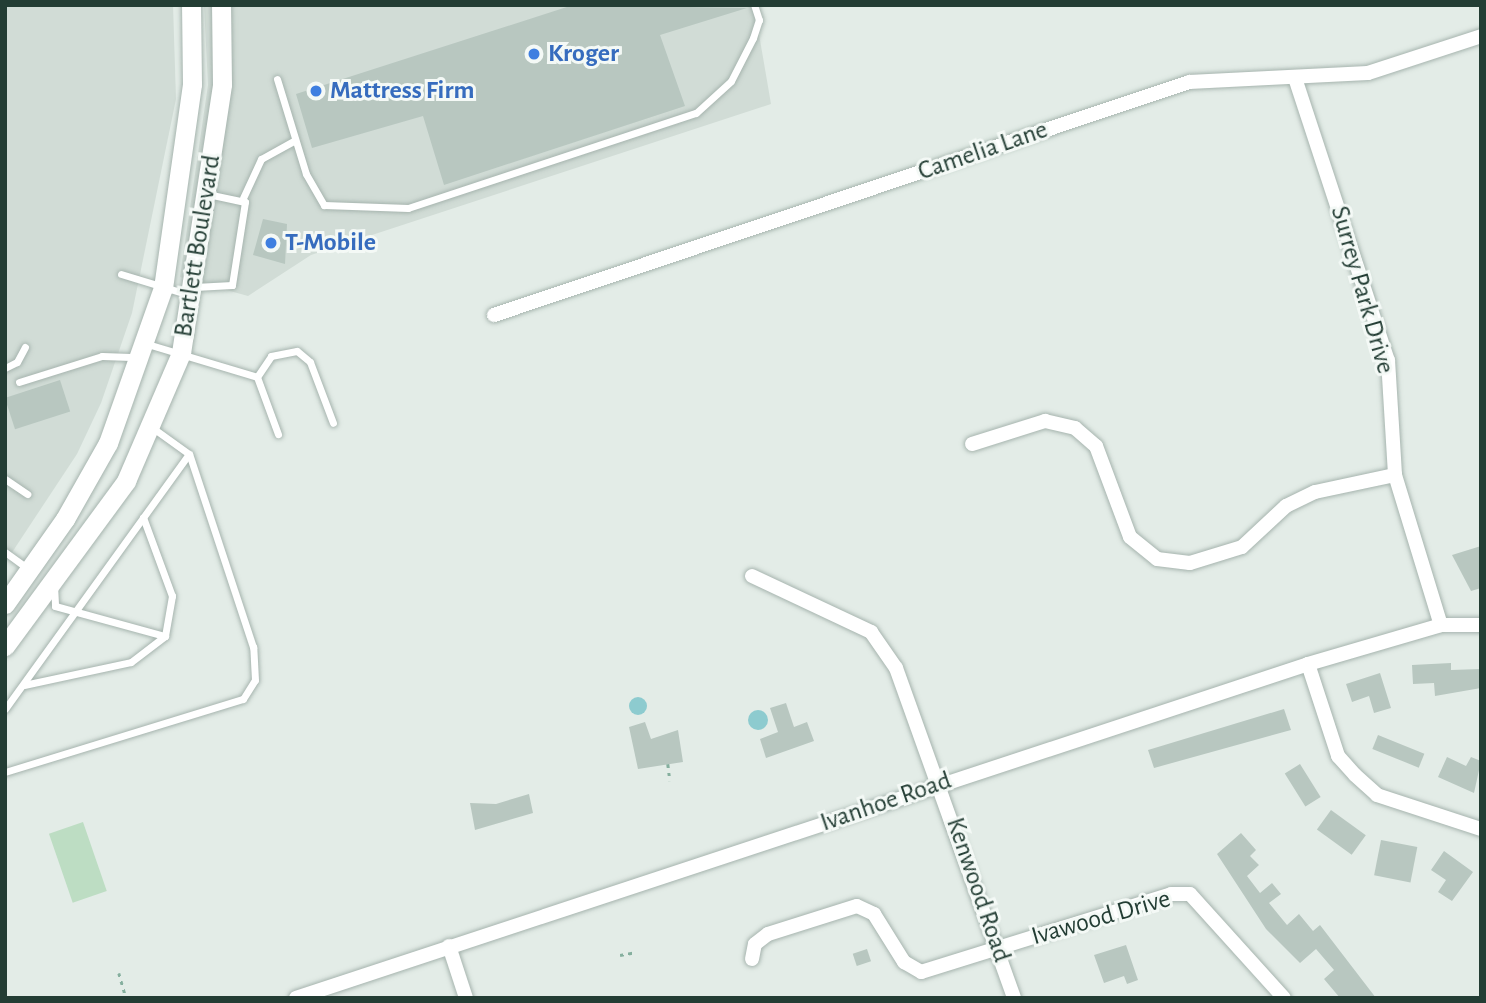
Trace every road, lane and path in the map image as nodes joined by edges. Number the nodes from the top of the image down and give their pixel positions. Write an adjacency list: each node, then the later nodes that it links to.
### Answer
1 (191, 5): 11 (main road, Bartlett Boulevard)
2 (221, 5): 8 (main road, Bartlett Boulevard)
3 (754, 5): 7 (lane)
4 (1481, 36): 6 (street, Camelia Lane)
5 (277, 79): 7 (lane)
6 (1296, 81): 13 (street, Camelia Lane); 25 (street, Surrey Park Drive)
7 (294, 141): 9 (lane)
8 (207, 194): 9 (lane); 12 (main road, Bartlett Boulevard)
9 (243, 198): 12 (lane)
10 (121, 274): 11 (lane)
11 (163, 288): 12 (lane); 15 (main road, Bartlett Boulevard)
12 (194, 292): 16 (main road, Bartlett Boulevard)
13 (494, 315)
14 (25, 347): 17 (lane)
15 (141, 350): 16 (lane); 19 (lane); 30 (main road, Bartlett Boulevard)
16 (180, 355): 18 (lane); 21 (main road, Bartlett Boulevard)
17 (5, 368)
18 (257, 377): 20 (lane); 22 (lane)
19 (19, 382)
20 (333, 423)
21 (150, 425): 24 (lane); 32 (main road, Bartlett Boulevard)
22 (278, 434)
23 (972, 444): 25 (street)
24 (190, 454): 28 (lane); 43 (lane)
25 (1395, 475): 35 (street, Surrey Park Drive)
26 (5, 478): 27 (lane)
27 (27, 494)
28 (143, 517): 34 (lane); 37 (lane)
29 (5, 552): 30 (lane)
30 (30, 570): 32 (main road); 33 (main road, Bartlett Boulevard)
31 (752, 576): 45 (street, Kenwood Road)
32 (54, 584): 34 (lane); 38 (main road, Bartlett Boulevard)
33 (5, 604)
34 (77, 612): 37 (lane); 40 (lane)
35 (1441, 625): 36 (street, Ivanhoe Road); 39 (street, Ivanhoe Road)
36 (1481, 625)
37 (165, 636): 40 (lane)
38 (5, 646)
39 (1308, 664): 45 (street, Ivanhoe Road); 46 (street)
40 (23, 685): 41 (lane)
41 (5, 709)
42 (668, 764): 44 (path)
43 (5, 772)
44 (670, 781)
45 (940, 783): 47 (street, Ivanhoe Road); 48 (street, Kenwood Road)
46 (1481, 829)
47 (449, 946): 54 (street, Ivanhoe Road); 55 (street)
48 (998, 949): 51 (street); 56 (street, Kenwood Road); 57 (street, Ivawood Drive)
49 (637, 952): 50 (path)
50 (620, 955)
51 (752, 959)
52 (119, 973): 53 (path)
53 (126, 998)
54 (296, 998)
55 (466, 998)
56 (1014, 998)
57 (1284, 998)

